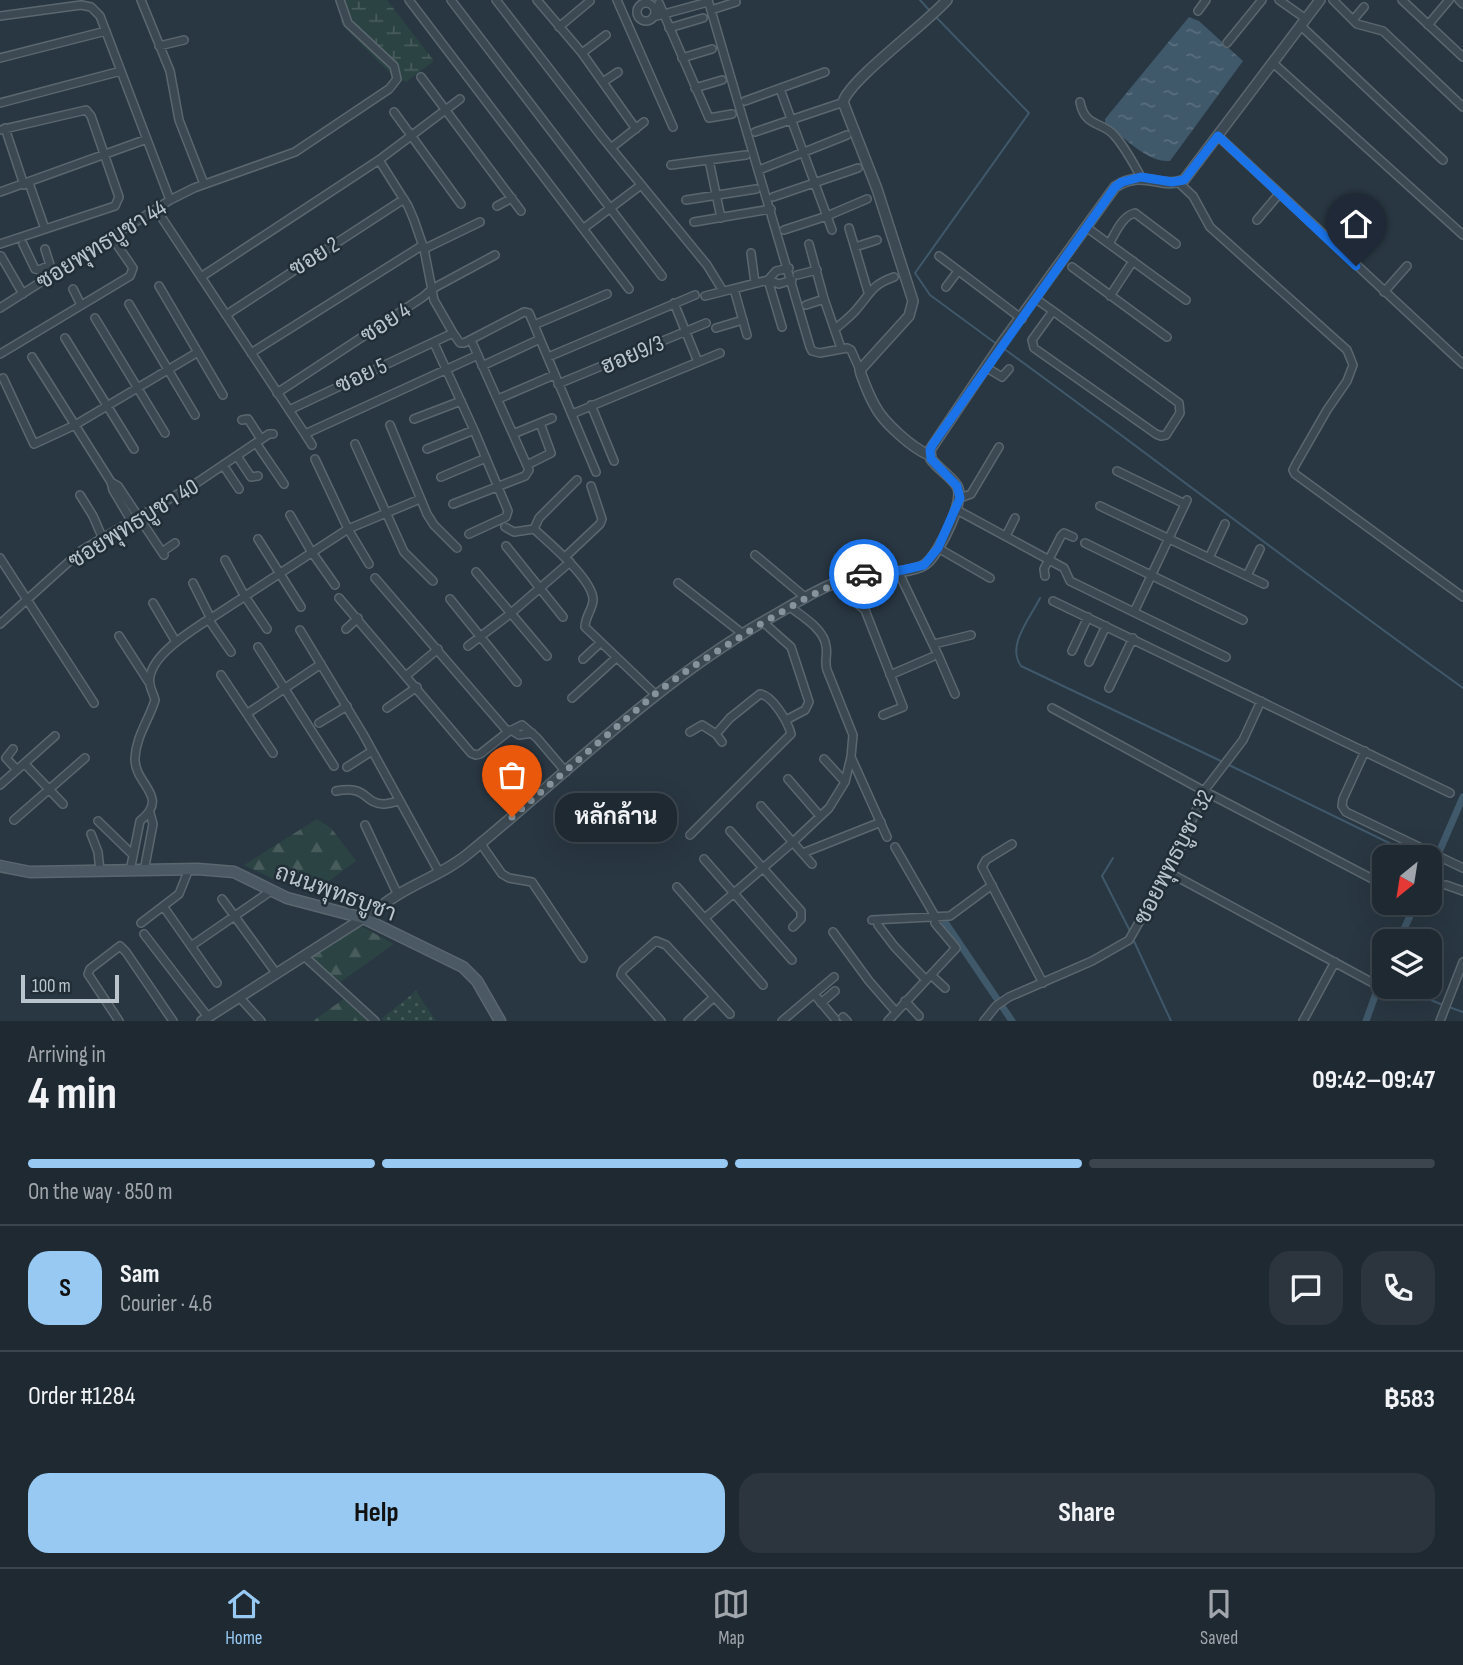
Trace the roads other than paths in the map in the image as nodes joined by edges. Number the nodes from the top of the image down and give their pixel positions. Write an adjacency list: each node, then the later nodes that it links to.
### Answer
1 (141, 0): 40 (street)
2 (340, 0): 87 (street, ซอยพุทธบูชา 44)
3 (409, 0): 112 (street)
4 (451, 0): 102 (street)
5 (496, 0): 74 (street)
6 (538, 0): 34 (street)
7 (617, 0): 31 (street)
8 (667, 0): 20 (street)
9 (947, 0): 201 (street)
10 (1206, 0): 24 (street)
11 (1262, 0): 39 (street)
12 (1279, 0): 32 (street)
13 (1320, 0): 32 (street)
14 (1332, 0): 30 (street)
15 (1402, 0): 33 (street)
16 (1449, 0): 33 (street)
17 (1459, 0): 22 (street)
18 (590, 1): 34 (street)
19 (736, 2): 21 (street)
20 (649, 3): 25 (street); 27 (street); 28 (street)
21 (709, 4): 25 (street); 83 (street)
22 (1463, 4)
23 (1364, 7): 30 (street)
24 (1198, 11)
25 (664, 15): 27 (street); 35 (street)
26 (0, 16): 36 (street)
27 (653, 17): 28 (street)
28 (640, 18): 31 (street)
29 (703, 18): 35 (street)
30 (1353, 20): 60 (street)
31 (626, 23): 66 (street)
32 (1303, 23): 46 (street); 80 (street)
33 (1428, 25): 43 (street)
34 (559, 27): 42 (street)
35 (669, 28): 45 (street)
36 (106, 31): 44 (street); 47 (street)
37 (606, 35): 42 (street)
38 (184, 40): 40 (street)
39 (1227, 43)
40 (159, 46): 87 (street)
41 (712, 49): 45 (street)
42 (582, 53): 52 (street)
43 (1463, 57)
44 (0, 58)
45 (682, 58): 53 (street)
46 (1273, 63): 72 (street); 117 (street)
47 (121, 71): 58 (street); 73 (street)
48 (618, 72): 52 (street)
49 (825, 72): 54 (street)
50 (421, 78): 61 (street)
51 (722, 80): 53 (street)
52 (603, 82): 68 (street)
53 (695, 88): 63 (street)
54 (780, 89): 56 (street); 64 (street)
55 (460, 99): 61 (street)
56 (745, 101)
57 (1080, 102): 84 (street)
58 (0, 103)
59 (838, 104): 64 (street)
60 (1463, 107)
61 (446, 110): 71 (street); 95 (street)
62 (394, 112): 71 (street)
63 (732, 114)
64 (792, 121): 69 (street); 75 (street)
65 (644, 122): 68 (street)
66 (673, 127)
67 (3, 129): 76 (street); 86 (street)
68 (636, 129): 74 (street)
69 (755, 132)
70 (847, 135): 75 (street)
71 (412, 136): 78 (street); 100 (street)
72 (1218, 136): 85 (street); 92 (street)
73 (147, 139): 76 (street); 97 (street)
74 (611, 148): 89 (street)
75 (804, 152): 83 (street); 88 (street)
76 (105, 155): 86 (street); 114 (street)
77 (746, 155): 79 (street)
78 (379, 160): 98 (street); 141 (street)
79 (709, 160): 81 (street); 93 (street)
80 (1443, 160)
81 (671, 165)
82 (858, 168): 88 (street)
83 (759, 170): 104 (street)
84 (1141, 177): 85 (street); 111 (street)
85 (1178, 182): 298 (street)
86 (26, 184): 91 (street); 114 (street)
87 (204, 184): 97 (street, ซอยพุทธบูชา 44)
88 (815, 184): 94 (street); 106 (street)
89 (641, 185): 102 (street); 152 (street)
90 (756, 189): 93 (street)
91 (0, 192)
92 (1279, 194): 108 (street); 154 (street)
93 (716, 196): 99 (street); 107 (street)
94 (773, 197)
95 (512, 198): 101 (street); 105 (street)
96 (867, 199): 106 (street)
97 (170, 200): 103 (street, ซอยพุทธบูชา 44)
98 (404, 200): 125 (street); 169 (street, ซอย 2)
99 (685, 201)
100 (461, 204)
101 (497, 206)
102 (611, 207): 112 (street); 139 (street)
103 (156, 209): 118 (street, ซอยพุทธบูชา 44); 141 (street)
104 (771, 209): 107 (street); 136 (street)
105 (521, 211)
106 (827, 216): 115 (street); 116 (street)
107 (721, 218): 110 (street)
108 (1257, 220)
109 (480, 222): 125 (street)
110 (694, 222)
111 (1086, 227): 123 (street); 161 (street)
112 (584, 228): 150 (street)
113 (849, 228): 126 (street)
114 (45, 229): 120 (street)
115 (784, 230)
116 (832, 230)
117 (1463, 235)
118 (113, 239): 140 (street, ซอยพุทธบูชา 44); 165 (street)
119 (877, 240): 126 (street)
120 (0, 244)
121 (23, 244): 135 (street)
122 (809, 244): 137 (street)
123 (1109, 244): 124 (street); 132 (street)
124 (1176, 244)
125 (423, 247): 149 (street); 188 (street)
126 (855, 247): 153 (street)
127 (45, 250): 135 (street)
128 (751, 253): 145 (street)
129 (495, 255): 149 (street, ซอย 4)
130 (1, 256): 155 (street)
131 (939, 256): 138 (street)
132 (1133, 261): 159 (street); 162 (street)
133 (1407, 266): 154 (street)
134 (1072, 267): 159 (street)
135 (45, 268): 140 (street)
136 (789, 268): 143 (street); 144 (street)
137 (817, 270): 143 (street); 160 (street)
138 (958, 271): 147 (street); 171 (street)
139 (662, 276)
140 (50, 277): 155 (street, ซอยพุทธบูชา 44)
141 (201, 277): 169 (street)
142 (894, 277): 153 (street)
143 (794, 278): 144 (street); 186 (street)
144 (768, 280): 145 (street); 175 (street)
145 (755, 283): 151 (street)
146 (159, 286): 187 (street)
147 (946, 287)
148 (73, 289): 165 (street)
149 (432, 289): 179 (street); 206 (street, ซอย 4)
150 (629, 289)
151 (734, 289): 152 (street); 172 (street)
152 (723, 291): 158 (street)
153 (868, 292): 177 (street)
154 (1384, 292): 195 (street)
155 (23, 294): 167 (street, ซอยพุทธบูชา 44)
156 (607, 294): 174 (street)
157 (695, 295): 163 (street)
158 (705, 296)
159 (1110, 296): 181 (street)
160 (824, 299): 166 (street); 177 (street)
161 (1036, 299): 168 (street); 171 (street)
162 (1186, 300)
163 (674, 303): 178 (street); 193 (street)
164 (129, 304): 198 (street)
165 (81, 305): 190 (street)
166 (806, 305)
167 (0, 308)
168 (1053, 311): 168 (street)
169 (226, 315): 188 (street)
170 (95, 318): 205 (street)
171 (1022, 319): 197 (street)
172 (743, 320): 176 (street); 180 (street)
173 (706, 323): 178 (street, ฮอย9/3)
174 (534, 326): 183 (street); 184 (street)
175 (782, 327)
176 (716, 328)
177 (835, 329): 186 (street)
178 (686, 331): 194 (street); 204 (street, ฮอย9/3)
179 (453, 333): 183 (street); 185 (street, ซอย 5)
180 (747, 335)
181 (1167, 337)
182 (65, 338): 211 (street)
183 (471, 340): 191 (street)
184 (540, 340): 193 (street); 196 (street)
185 (434, 343): 199 (street); 212 (street, ซอย 5)
186 (841, 348): 201 (street)
187 (198, 352): 198 (street); 207 (street)
188 (251, 353): 206 (street)
189 (720, 353): 194 (street)
190 (0, 354)
191 (478, 355): 196 (street); 199 (street)
192 (32, 357): 219 (street)
193 (548, 357): 202 (street)
194 (698, 362): 210 (street)
195 (1463, 364)
196 (482, 366): 208 (street)
197 (987, 368): 200 (street); 232 (street)
198 (168, 369): 205 (street); 214 (street)
199 (447, 369): 209 (street); 224 (street)
200 (1009, 369)
201 (860, 370): 232 (street)
202 (554, 375): 204 (street); 208 (street)
203 (2, 378): 219 (street)
204 (558, 384): 213 (street)
205 (137, 388): 211 (street); 222 (street)
206 (277, 393): 212 (street)
207 (223, 395)
208 (498, 399): 225 (street)
209 (461, 401): 216 (street); 221 (street)
210 (592, 405): 213 (street); 236 (street)
211 (106, 406): 219 (street); 230 (street)
212 (289, 411): 224 (street)
213 (572, 414): 240 (street)
214 (195, 415)
215 (552, 418): 218 (street)
216 (414, 419)
217 (242, 420): 226 (street)
218 (540, 423): 225 (street); 238 (street)
219 (75, 425): 257 (street)
220 (390, 425): 250 (street)
221 (474, 430): 231 (street); 234 (street)
222 (164, 433)
223 (273, 434): 226 (street, ซอยพุทธบูชา 40)
224 (305, 434): 228 (street)
225 (513, 434): 238 (street)
226 (259, 441): 233 (street, ซอยพุทธบูชา 40); 244 (street)
227 (355, 444): 254 (street)
228 (312, 445)
229 (999, 447): 249 (street)
230 (134, 449)
231 (427, 449)
232 (929, 455): 249 (street)
233 (237, 456): 237 (street, ซอยพุทธบูชา 40); 241 (street)
234 (486, 458): 242 (street); 246 (street)
235 (315, 459): 260 (street)
236 (614, 461)
237 (223, 465): 247 (street); 257 (street, ซอยพุทธบูชา 40)
238 (527, 465): 246 (street)
239 (1117, 471): 267 (street)
240 (596, 472)
241 (258, 476)
242 (441, 477)
243 (577, 480): 261 (street)
244 (284, 484)
245 (592, 486): 280 (street)
246 (498, 487): 251 (street); 262 (street)
247 (239, 489)
248 (80, 495): 265 (street)
249 (960, 498): 253 (street)
250 (421, 499): 254 (street); 271 (street)
251 (453, 504)
252 (1100, 506): 267 (street)
253 (957, 510): 263 (street); 272 (street)
254 (384, 512): 260 (street); 290 (street)
255 (290, 515): 274 (street)
256 (1015, 518): 263 (street)
257 (135, 520): 265 (street, ซอยพุทธบูชา 40); 268 (street)
258 (1225, 524): 277 (street)
259 (505, 527): 261 (street)
260 (348, 529): 274 (street); 281 (street)
261 (534, 529): 280 (street)
262 (469, 534)
263 (1006, 536): 278 (street)
264 (1073, 537): 278 (street)
265 (103, 539): 302 (street, ซอยพุทธบูชา 40)
266 (258, 539): 284 (street)
267 (1169, 539): 277 (street); 286 (street)
268 (174, 543)
269 (1085, 543): 286 (street)
270 (506, 547): 296 (street)
271 (457, 548)
272 (938, 548): 282 (street); 289 (street)
273 (1260, 550): 287 (street)
274 (311, 551): 284 (street); 295 (street)
275 (755, 555): 300 (street)
276 (0, 558): 302 (street)
277 (1209, 558): 287 (street)
278 (1049, 559): 285 (street); 307 (street)
279 (225, 560): 297 (street)
280 (567, 560): 296 (street); 326 (street)
281 (369, 564)
282 (898, 571): 293 (street); 327 (street)
283 (476, 572): 308 (street)
284 (278, 573): 297 (street); 305 (street)
285 (1045, 576)
286 (1152, 576): 307 (street); 313 (street)
287 (1247, 576): 294 (street)
288 (376, 578): 330 (street)
289 (990, 578)
290 (433, 582)
291 (193, 583): 312 (street)
292 (678, 583): 320 (street)
293 (835, 584): 300 (street); 342 (street)
294 (1264, 584)
295 (335, 585)
296 (538, 589): 308 (street); 309 (street)
297 (244, 596): 312 (street); 317 (street)
298 (1463, 597)
299 (340, 598): 311 (street)
300 (806, 598): 306 (street)
301 (450, 599): 323 (street)
302 (28, 601): 315 (street, ซอยพุทธบูชา 40); 352 (street)
303 (1053, 601): 310 (street)
304 (153, 603): 325 (street)
305 (301, 607)
306 (790, 607): 314 (street); 369 (street)
307 (1134, 612): 335 (street)
308 (510, 614): 323 (street); 333 (street)
309 (563, 617)
310 (1088, 617): 316 (street); 331 (street)
311 (358, 618): 318 (street); 341 (street)
312 (210, 619): 325 (street); 332 (street)
313 (1243, 620)
314 (764, 622): 320 (street); 358 (street)
315 (0, 624)
316 (1106, 626): 324 (street); 338 (street)
317 (267, 629)
318 (346, 629)
319 (300, 630): 339 (street)
320 (743, 634): 348 (street)
321 (971, 635): 327 (street)
322 (119, 636): 344 (street)
323 (481, 637): 328 (street); 343 (street)
324 (1133, 638): 347 (street); 351 (street)
325 (176, 642): 344 (street)
326 (600, 643): 336 (street); 337 (street)
327 (934, 644): 349 (street)
328 (468, 646)
329 (258, 647): 346 (street)
330 (438, 649): 341 (street); 360 (street)
331 (1072, 650)
332 (231, 652)
333 (547, 656)
334 (932, 657): 342 (street)
335 (1226, 657)
336 (616, 658): 348 (street); 350 (street)
337 (583, 659)
338 (1089, 662)
339 (321, 664): 346 (street); 353 (street)
340 (221, 675): 356 (street)
341 (407, 675): 345 (street)
342 (890, 676): 357 (street)
343 (517, 682)
344 (150, 684): 387 (street)
345 (416, 687): 354 (street); 360 (street)
346 (284, 688): 356 (street); 373 (street)
347 (1109, 688)
348 (655, 694): 376 (street)
349 (954, 694)
350 (572, 698)
351 (1261, 701): 367 (street); 382 (street, ซอยพุทธบูชา 32)
352 (94, 703)
353 (347, 706): 359 (street); 366 (street)
354 (387, 708)
355 (1052, 708): 382 (street)
356 (248, 713): 368 (street)
357 (883, 715)
358 (786, 720): 362 (street); 395 (street)
359 (319, 723)
360 (509, 731): 376 (street)
361 (690, 732): 362 (street)
362 (716, 734): 364 (street)
363 (55, 736): 372 (street)
364 (722, 742)
365 (13, 749): 375 (street)
366 (372, 751): 374 (street); 384 (street)
367 (1365, 751): 383 (street); 407 (street)
368 (273, 753)
369 (851, 757): 378 (street); 391 (street)
370 (85, 758): 380 (street)
371 (824, 759): 378 (street)
372 (25, 764): 375 (street); 380 (street)
373 (334, 766)
374 (347, 767)
375 (17, 770): 379 (street)
376 (566, 772): 398 (street)
377 (788, 779): 388 (street)
378 (845, 782): 388 (street)
379 (0, 785)
380 (48, 790): 385 (street); 389 (street)
381 (336, 791): 384 (street)
382 (1205, 792): 413 (street, ซอยพุทธบูชา 32); 414 (street)
383 (1450, 793)
384 (400, 801): 412 (street)
385 (63, 804)
386 (761, 806): 397 (street)
387 (150, 813): 402 (street); 411 (street)
388 (820, 816): 397 (street)
389 (14, 820)
390 (98, 821): 402 (street)
391 (881, 822): 396 (street); 401 (street)
392 (365, 825): 420 (street)
393 (730, 831): 406 (street)
394 (91, 834): 409 (street)
395 (690, 835)
396 (887, 837)
397 (793, 842): 401 (street); 406 (street)
398 (481, 844): 412 (street); 434 (street)
399 (1012, 844): 415 (street)
400 (895, 847): 427 (street)
401 (803, 853): 404 (street)
402 (133, 855): 410 (street)
403 (704, 859): 421 (street)
404 (812, 864)
405 (0, 866): 409 (main road, ถนนพุทธบูชา)
406 (764, 868): 421 (street); 429 (street)
407 (1463, 868)
408 (189, 869): 411 (main road, ถนนพุทธบูชา); 418 (main road, ถนนพุทธบูชา); 423 (street)
409 (100, 871): 410 (main road, ถนนพุทธบูชา)
410 (130, 871): 411 (main road, ถนนพุทธบูชา)
411 (144, 871)
412 (439, 872): 420 (street)
413 (1168, 872): 436 (street); 443 (street, ซอยพุทธบูชา 32)
414 (1372, 879)
415 (992, 885): 427 (street); 443 (street)
416 (1446, 885): 419 (street)
417 (677, 887): 426 (street)
418 (271, 891): 424 (street); 425 (main road, ถนนพุทธบูชา)
419 (1463, 891)
420 (397, 893): 425 (street)
421 (735, 893): 426 (street); 435 (street)
422 (222, 899): 424 (street)
423 (163, 906): 428 (street); 432 (street)
424 (235, 917): 432 (street); 438 (street)
425 (363, 918): 433 (street); 461 (main road, ถนนพุทธบูชา)
426 (705, 918): 444 (street)
427 (936, 921): 440 (street); 440 (street)
428 (141, 923)
429 (793, 927)
430 (833, 932): 452 (street)
431 (145, 934): 456 (street)
432 (191, 946): 442 (street)
433 (304, 956): 438 (street); 460 (street)
434 (583, 958)
435 (792, 960)
436 (1335, 962): 441 (street); 467 (street)
437 (1463, 962): 468 (street)
438 (276, 973): 448 (street)
439 (835, 976): 447 (street)
440 (928, 977): 445 (street); 450 (street)
441 (1371, 982)
442 (217, 983)
443 (1043, 984): 466 (street, ซอยพุทธบูชา 32)
444 (763, 985)
445 (945, 988)
446 (835, 991): 451 (street)
447 (814, 994): 451 (street); 464 (street)
448 (240, 998): 456 (street); 459 (street)
449 (713, 998): 453 (street); 462 (street); 463 (street)
450 (905, 1001): 452 (street); 454 (street)
451 (821, 1003): 455 (street)
452 (896, 1012): 465 (street)
453 (730, 1014)
454 (919, 1016)
455 (842, 1019)
456 (203, 1020)
457 (119, 1021): 458 (street)
458 (173, 1021)
459 (261, 1021)
460 (375, 1021)
461 (500, 1021)
462 (661, 1021)
463 (688, 1021)
464 (782, 1021)
465 (888, 1021)
466 (984, 1021)
467 (1303, 1021)
468 (1440, 1021)

